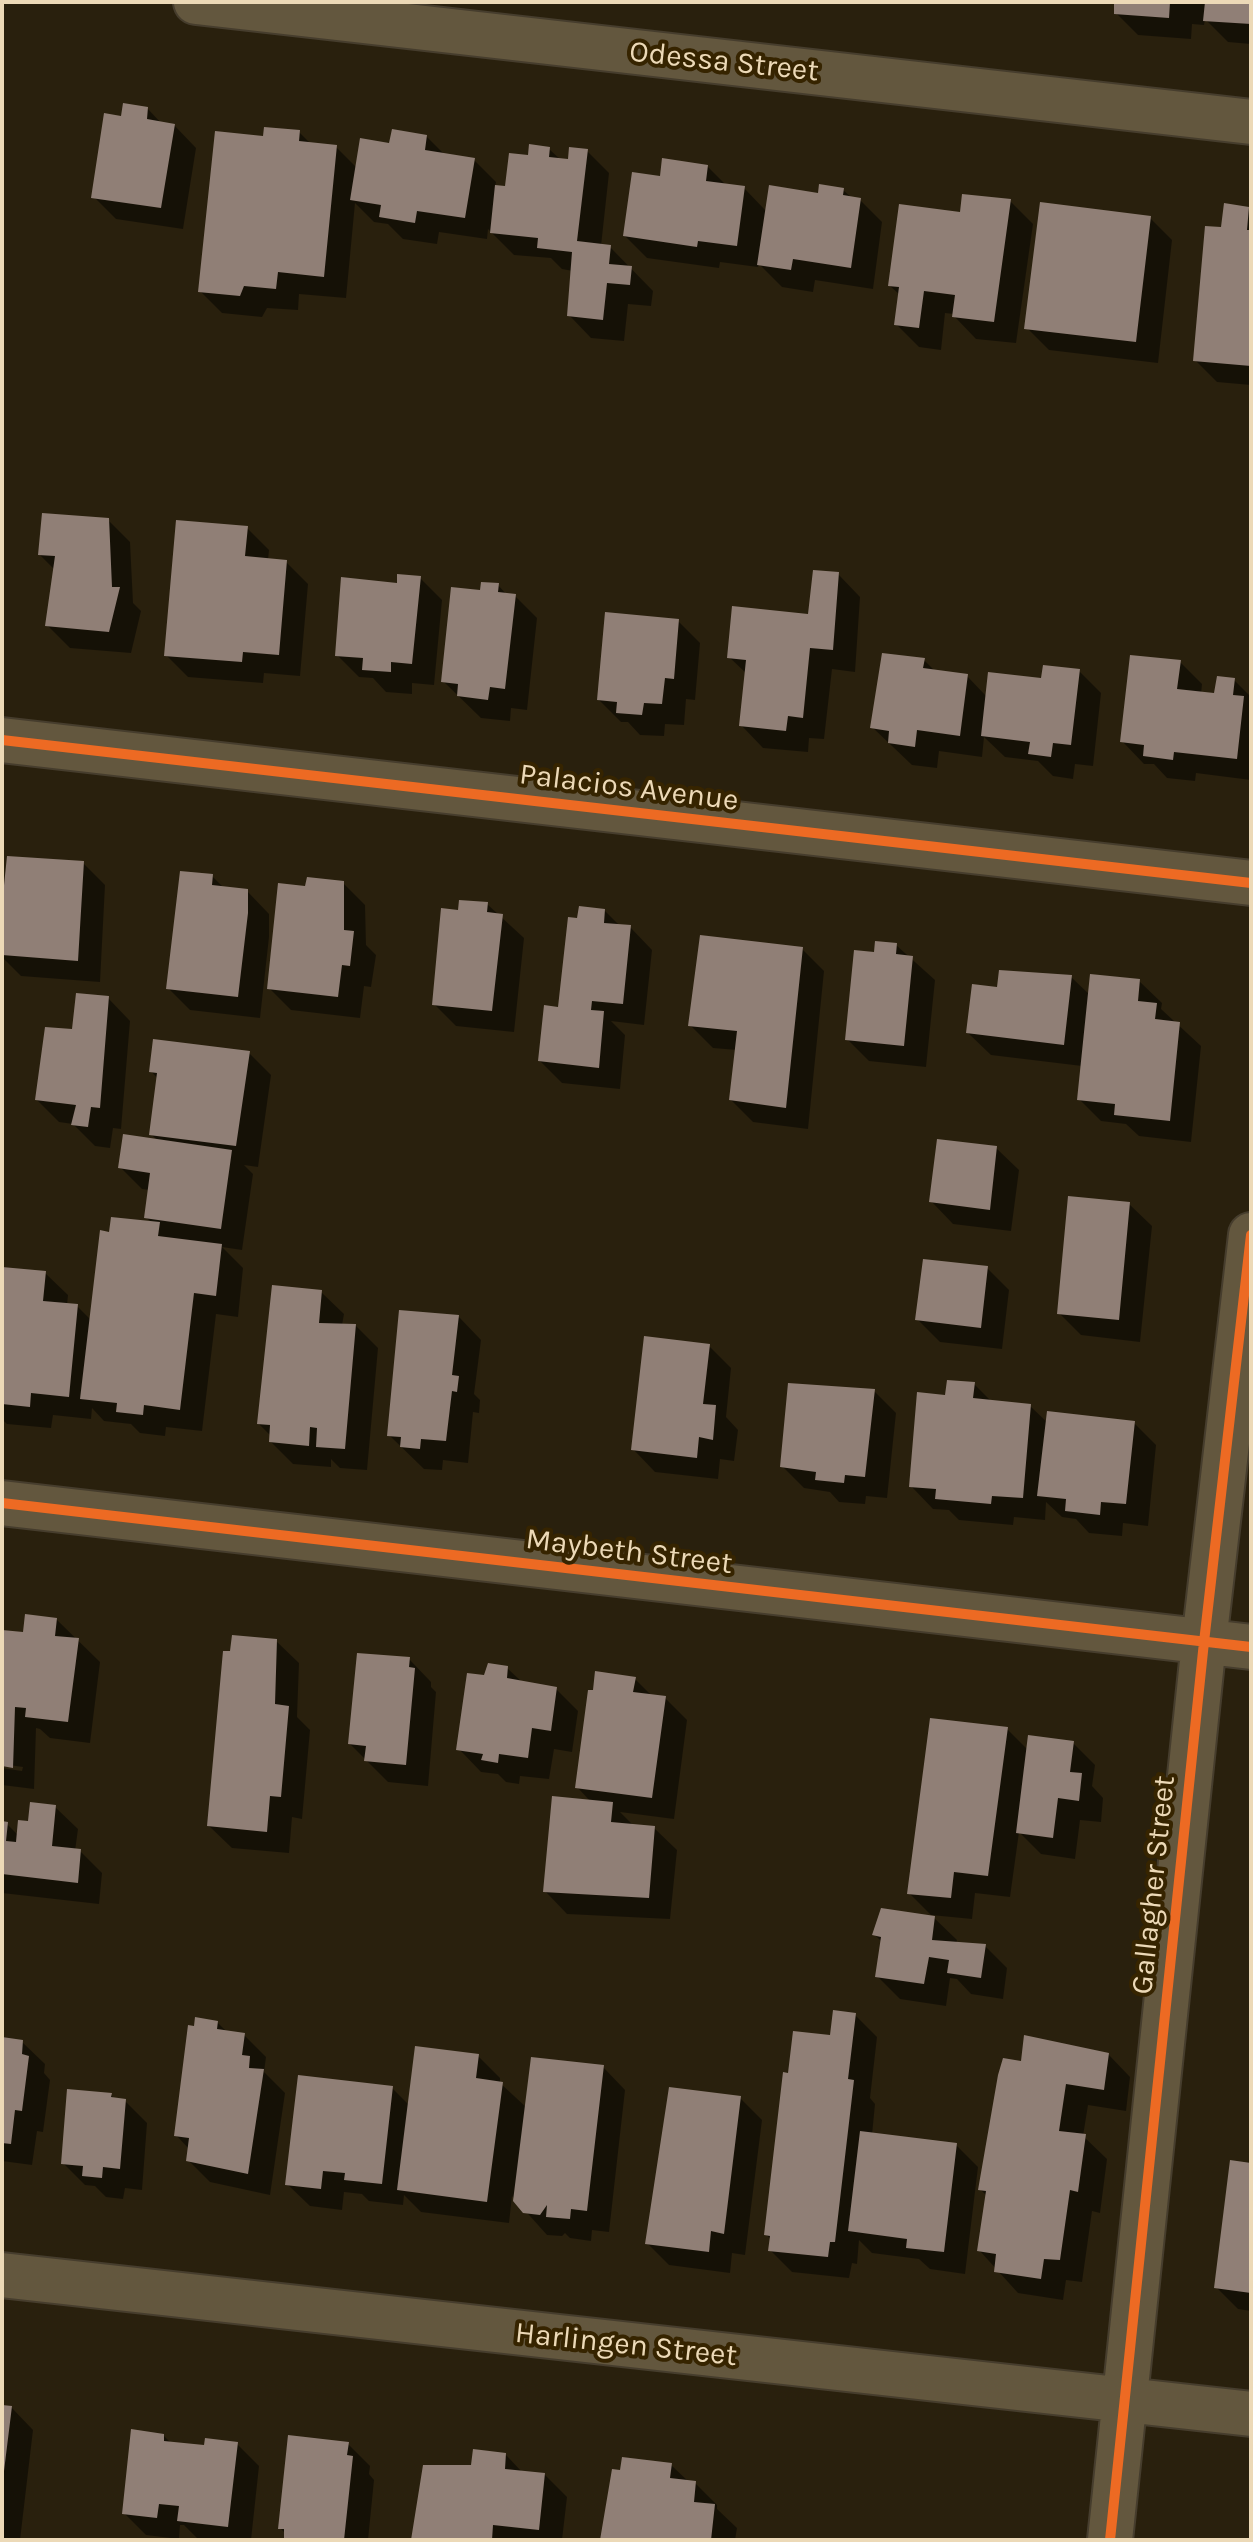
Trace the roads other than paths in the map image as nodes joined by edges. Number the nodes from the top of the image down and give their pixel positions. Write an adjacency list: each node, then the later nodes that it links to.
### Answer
1 (196, 2): 2 (street, Odessa Street)
2 (1251, 122)
3 (2, 740): 4 (street, Palacios Avenue)
4 (1251, 883)
5 (1251, 1235): 7 (street, Gallagher Street)
6 (2, 1503): 7 (street, Maybeth Street)
7 (1204, 1642): 8 (street, Maybeth Street); 10 (street, Gallagher Street)
8 (1251, 1647)
9 (2, 2275): 10 (street, Harlingen Street)
10 (1125, 2401): 11 (street, Harlingen Street); 12 (street, Gallagher Street)
11 (1251, 2414)
12 (1110, 2540)

